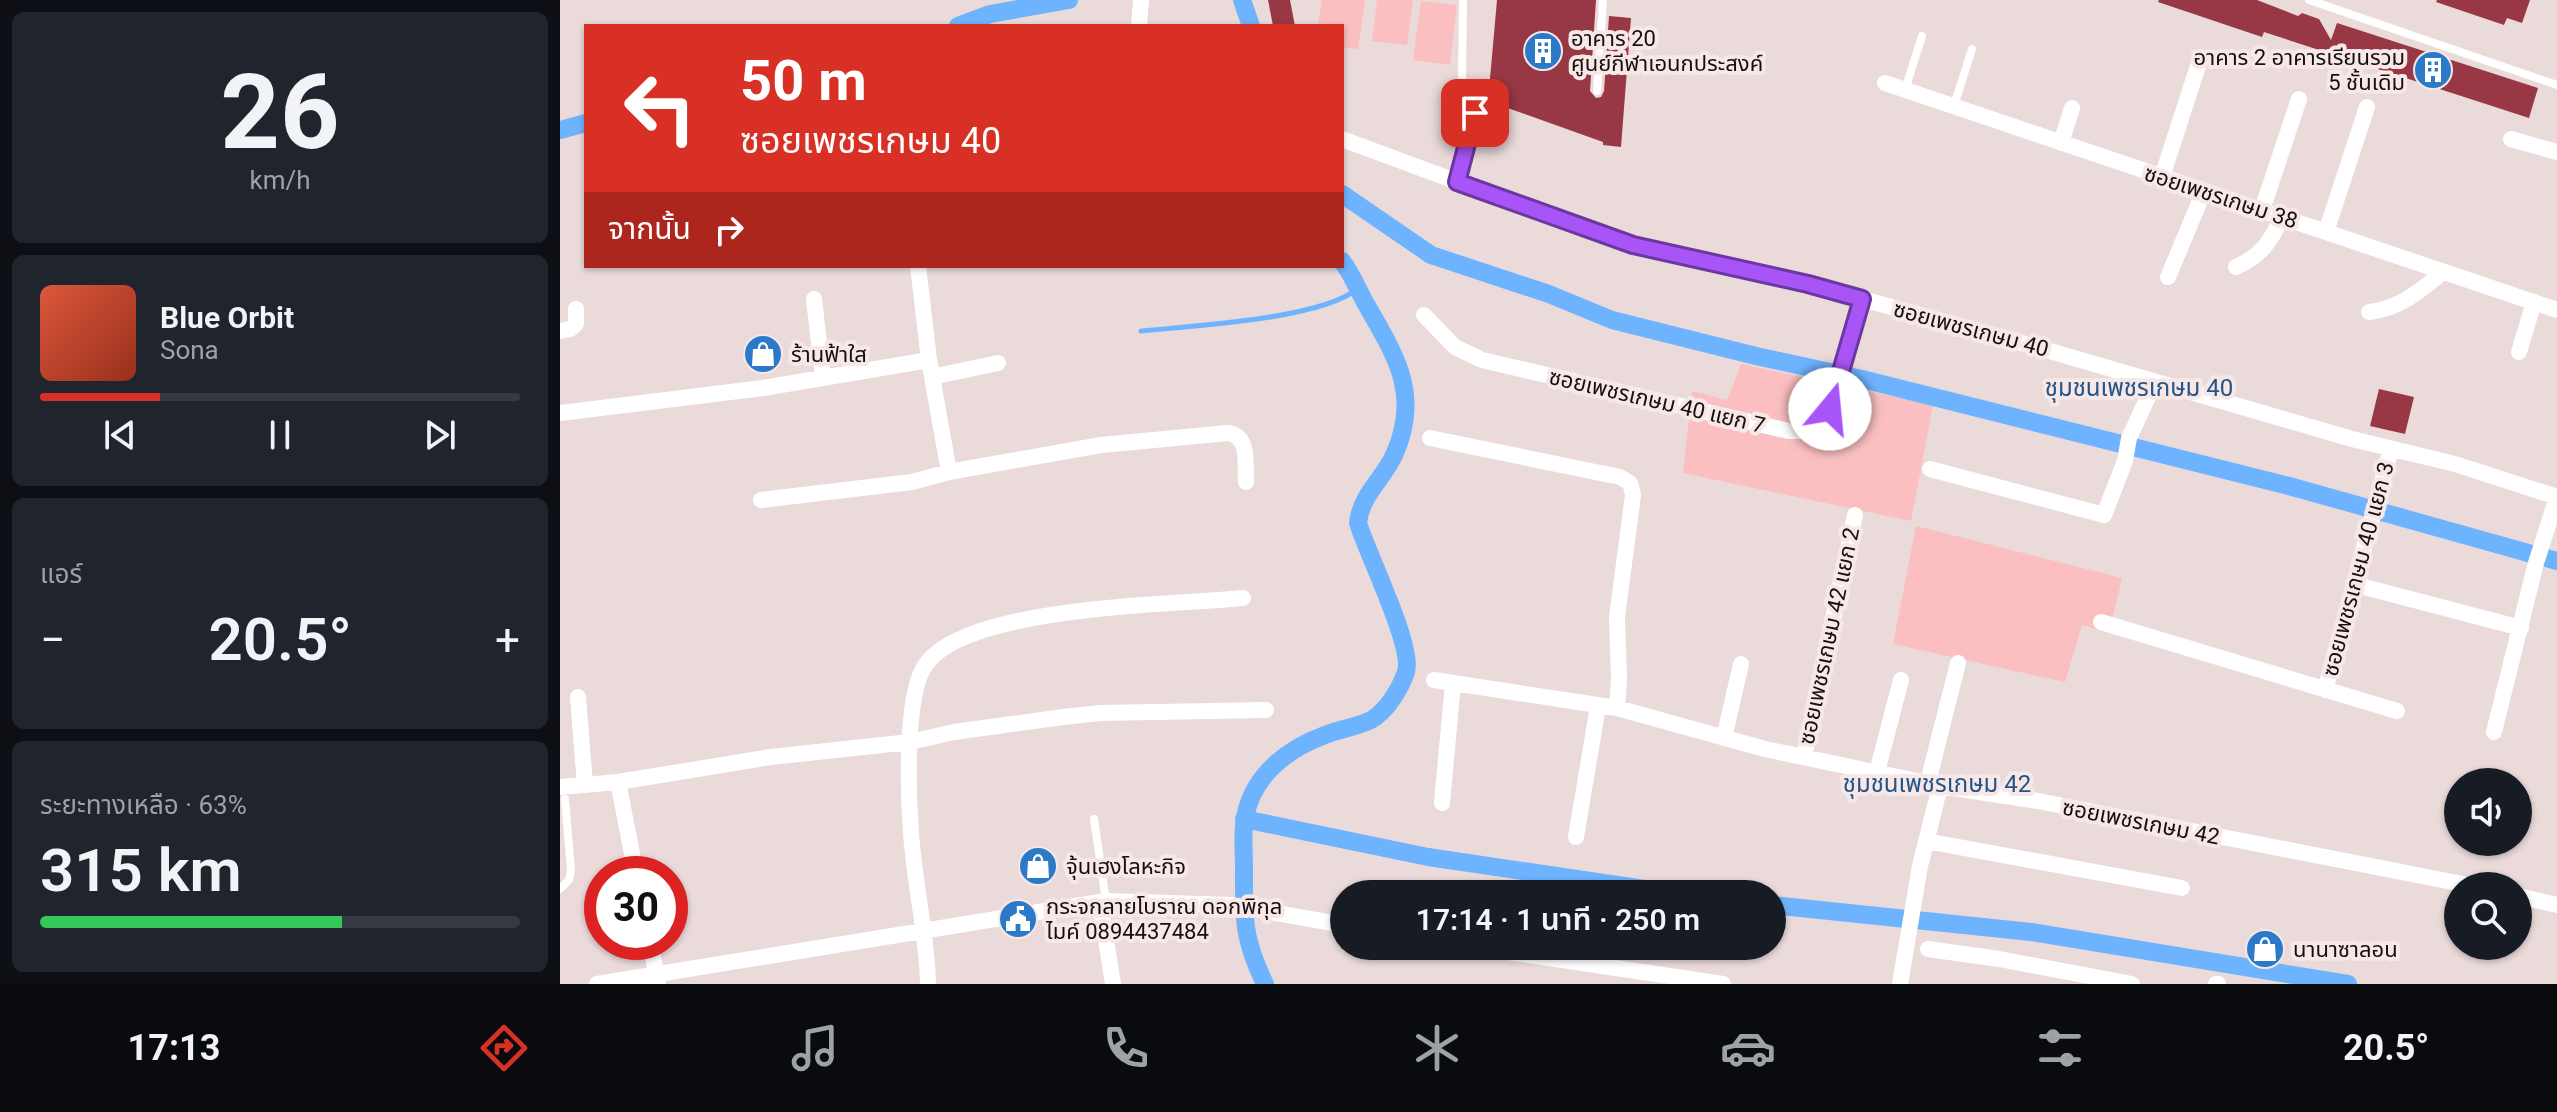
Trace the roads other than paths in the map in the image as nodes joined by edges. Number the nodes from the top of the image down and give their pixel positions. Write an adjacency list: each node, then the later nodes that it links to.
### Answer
1 (1141, 0): 6 (street)
2 (1463, 0): 10 (lane)
3 (1603, 0): 14 (lane)
4 (2309, 0): 5 (lane)
5 (2338, 5): 12 (lane)
6 (1139, 24)
7 (1922, 36): 13 (lane)
8 (1972, 49): 17 (lane)
9 (2198, 66): 24 (street)
10 (1462, 82)
11 (1885, 83): 13 (street, ซอยเพชรเกษม 38)
12 (2557, 85)
13 (1905, 90): 17 (street, ซอยเพชรเกษม 38)
14 (1597, 91)
15 (2299, 99): 27 (street)
16 (1473, 106): 25 (lane)
17 (1954, 106): 22 (street, ซอยเพชรเกษม 38)
18 (2367, 107): 29 (street)
19 (2072, 108): 22 (street)
20 (2511, 139): 23 (street)
21 (1344, 140): 25 (street, ซอยเพชรเกษม 40)
22 (2061, 143): 24 (street, ซอยเพชรเกษม 38)
23 (2557, 152)
24 (2162, 177): 26 (street, ซอยเพชรเกษม 38)
25 (1457, 182): 35 (street, ซอยเพชรเกษม 40)
26 (2204, 191): 27 (street, ซอยเพชรเกษม 38); 33 (street)
27 (2262, 210): 28 (street, ซอยเพชรเกษม 38)
28 (2282, 217): 29 (street, ซอยเพชรเกษม 38); 30 (street)
29 (2326, 232): 32 (street, ซอยเพชรเกษม 38)
30 (2236, 267)
31 (918, 268): 43 (street)
32 (2443, 272): 36 (street, ซอยเพชรเกษม 38); 39 (street)
33 (2168, 277)
34 (814, 299): 46 (street)
35 (1862, 299): 40 (street, ซอยเพชรเกษม 40 แยก 7); 47 (street, ซอยเพชรเกษม 40)
36 (2534, 302): 38 (street, ซอยเพชรเกษม 38); 42 (street)
37 (576, 309): 41 (street)
38 (2557, 310)
39 (2369, 312)
40 (1424, 315)
41 (560, 331)
42 (2519, 352)
43 (929, 360): 45 (street); 46 (street)
44 (998, 363): 45 (street)
45 (932, 377): 52 (street)
46 (823, 378): 48 (street)
47 (2155, 382): 50 (street, ซอยเพชรเกษม 40); 51 (street)
48 (560, 413)
49 (1430, 438): 69 (street)
50 (2391, 449): 54 (street, ซอยเพชรเกษม 40); 57 (street, ซอยเพชรเกษม 40 แยก 3)
51 (1930, 469)
52 (949, 472): 53 (street); 55 (street)
53 (1246, 482)
54 (2557, 497): 60 (street)
55 (761, 500)
56 (1855, 515): 75 (street, ซอยเพชรเกษม 42 แยก 2)
57 (2353, 584): 60 (street); 66 (street, ซอยเพชรเกษม 40 แยก 3)
58 (1243, 598): 74 (street)
59 (2101, 622): 66 (street)
60 (2521, 628): 72 (street)
61 (1958, 663): 78 (street)
62 (1741, 664): 73 (street)
63 (1434, 680): 65 (street, ซอยเพชรเกษม 42)
64 (1901, 680): 76 (street)
65 (1453, 683): 68 (street, ซอยเพชรเกษม 42); 81 (street)
66 (2325, 690): 71 (street)
67 (578, 697): 79 (street)
68 (1598, 706): 69 (street, ซอยเพชรเกษม 42); 83 (street)
69 (1617, 708): 73 (street, ซอยเพชรเกษม 42)
70 (1266, 710): 74 (street)
71 (2397, 711)
72 (2494, 732)
73 (1724, 738): 75 (street, ซอยเพชรเกษม 42)
74 (910, 742): 77 (street); 93 (street)
75 (1804, 757): 76 (street, ซอยเพชรเกษม 42)
76 (1877, 772): 78 (street, ซอยเพชรเกษม 42)
77 (618, 782): 79 (street); 85 (street)
78 (1934, 784): 84 (street); 86 (street, ซอยเพชรเกษม 42)
79 (585, 785): 80 (street)
80 (562, 793): 88 (lane)
81 (1442, 803)
82 (1094, 819): 90 (lane)
83 (1576, 837)
84 (1926, 841): 87 (street); 103 (street)
85 (632, 856)
86 (2444, 880)
87 (2182, 888)
88 (560, 889)
89 (2532, 899): 91 (street)
90 (1103, 901): 92 (street); 93 (street); 101 (street)
91 (2557, 905)
92 (1330, 922)
93 (925, 929): 98 (street); 100 (street)
94 (1928, 949): 104 (street)
95 (654, 960): 98 (street)
96 (1537, 960): 97 (street)
97 (1626, 978): 102 (street)
98 (658, 980): 99 (street)
99 (597, 984)
100 (928, 984)
101 (1113, 984)
102 (1723, 984)
103 (1900, 984)
104 (2132, 984)

